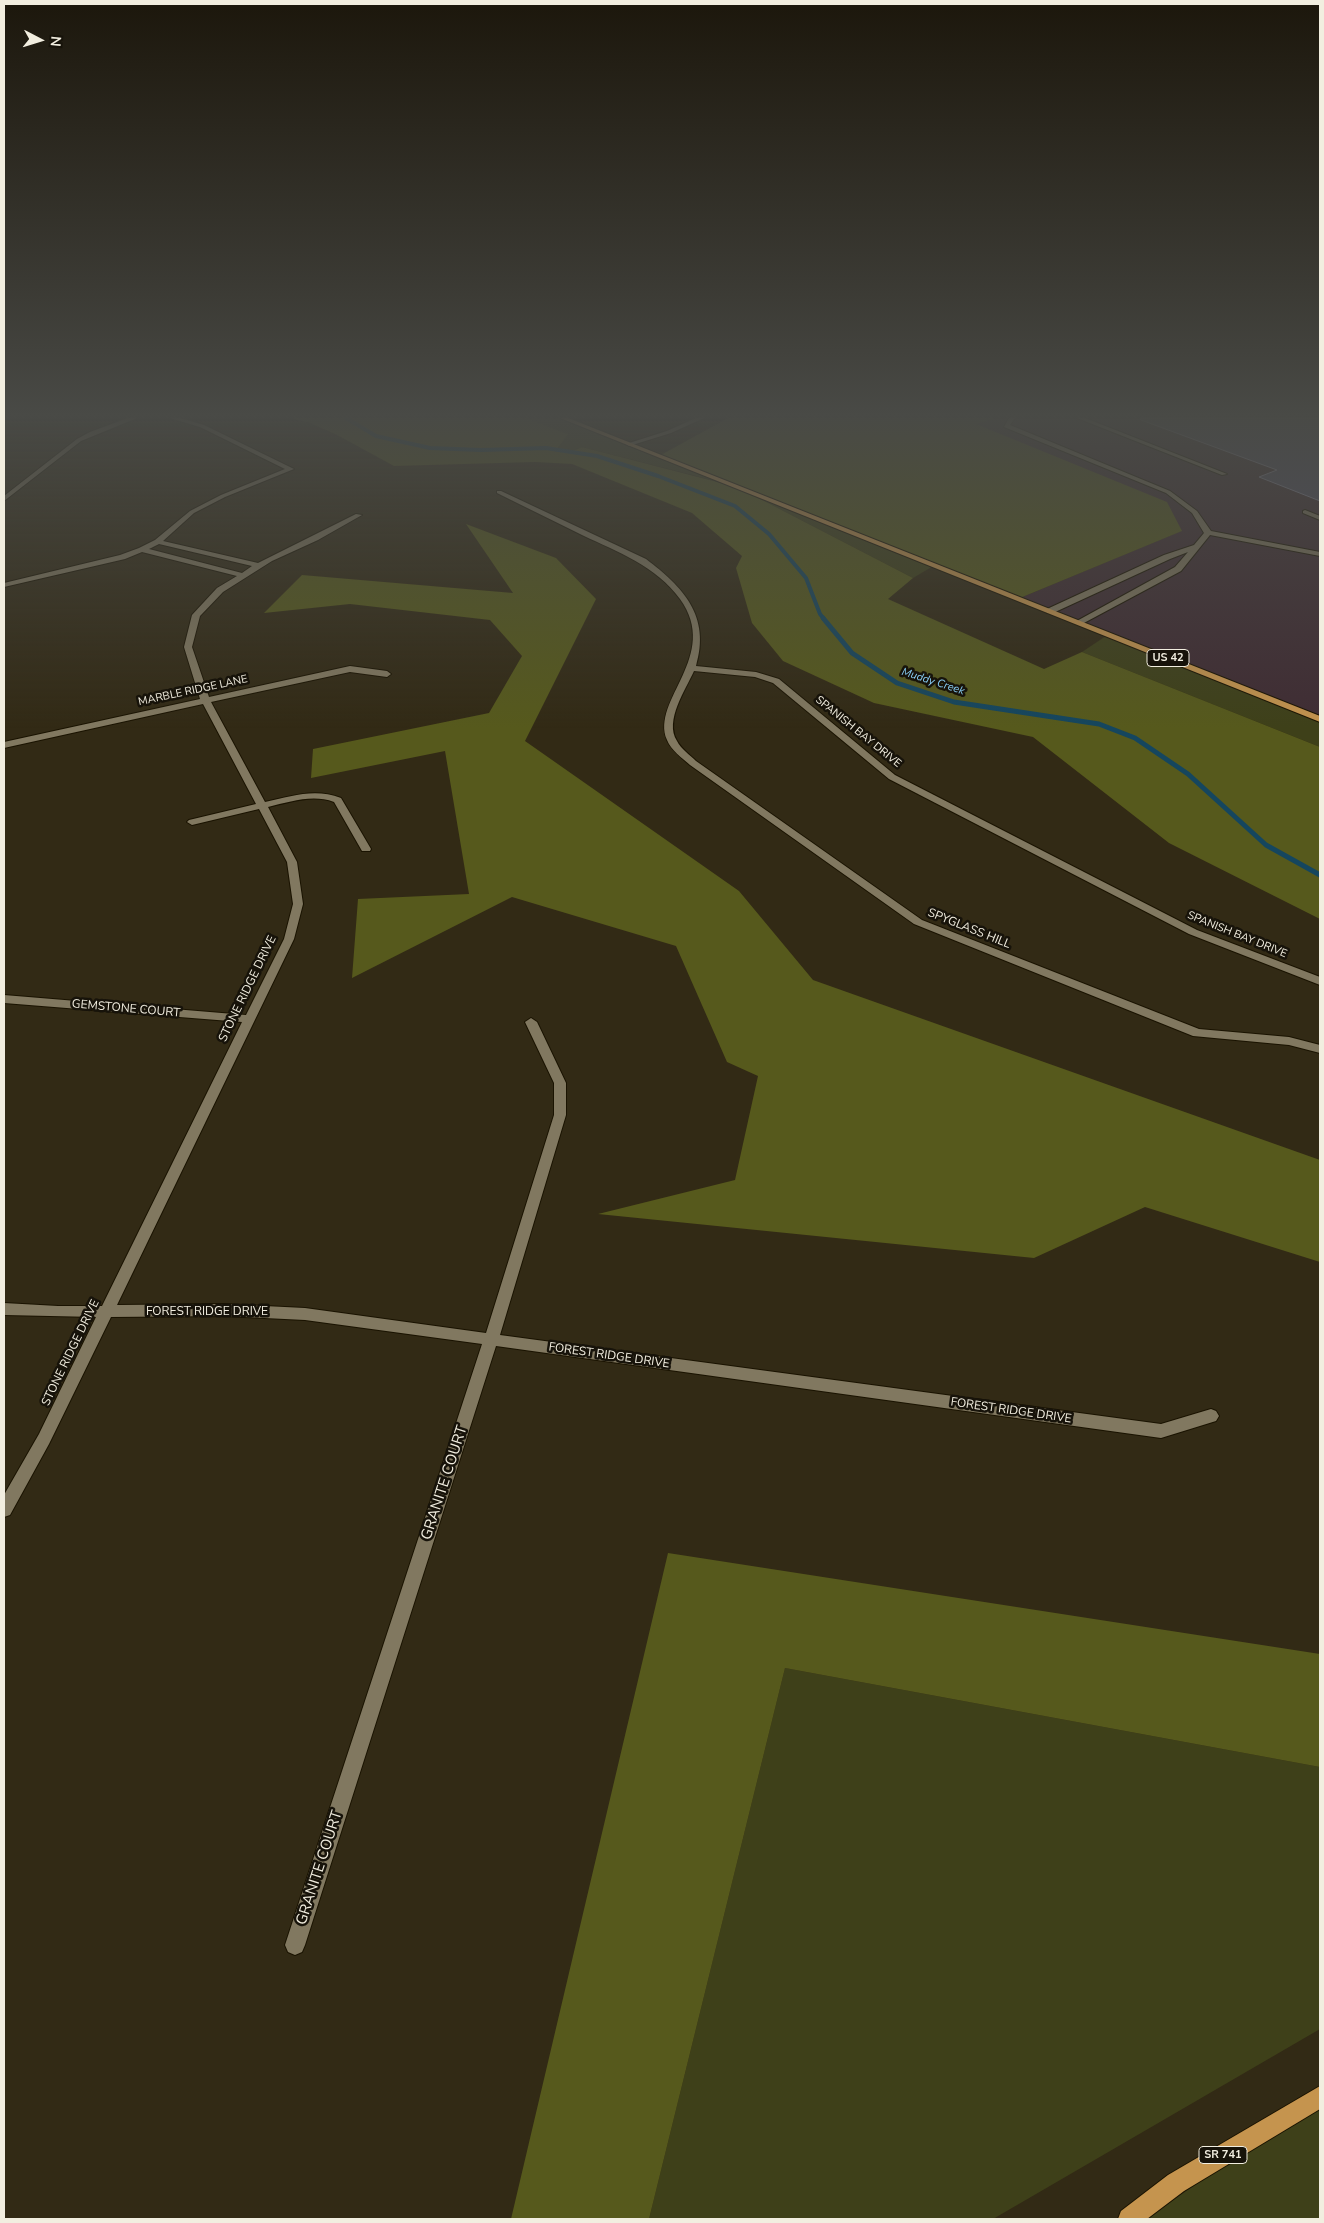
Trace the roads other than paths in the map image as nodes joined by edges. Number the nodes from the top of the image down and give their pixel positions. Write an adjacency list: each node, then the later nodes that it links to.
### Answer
1 (181, 522): 7 (street)
2 (344, 522): 11 (street, STONE RIDGE DRIVE)
3 (561, 522): 16 (street)
4 (826, 522): 14 (main road, US 42)
5 (1201, 522): 6 (street)
6 (1208, 533): 8 (street); 10 (street)
7 (158, 542): 9 (street); 11 (street)
8 (1198, 546): 14 (street); 15 (street)
9 (142, 550): 12 (street); 13 (street)
10 (1320, 554)
11 (257, 565): 12 (street, STONE RIDGE DRIVE)
12 (243, 574): 18 (street, STONE RIDGE DRIVE)
13 (4, 586)
14 (1050, 610): 15 (main road, US 42)
15 (1079, 622): 19 (main road, US 42)
16 (692, 668): 24 (street, SPANISH BAY DRIVE); 28 (street, SPYGLASS HILL)
17 (387, 674): 18 (street, MARBLE RIDGE LANE)
18 (205, 700): 20 (street, MARBLE RIDGE LANE); 21 (street, STONE RIDGE DRIVE)
19 (1320, 719)
20 (4, 745)
21 (261, 805): 22 (street); 23 (street); 26 (street, STONE RIDGE DRIVE)
22 (192, 822)
23 (366, 849)
24 (1320, 981)
25 (4, 999): 26 (street, GEMSTONE COURT)
26 (249, 1019): 30 (street, STONE RIDGE DRIVE)
27 (531, 1022): 31 (street, GRANITE COURT)
28 (1320, 1049)
29 (4, 1309): 30 (street, FOREST RIDGE DRIVE)
30 (106, 1312): 31 (street, FOREST RIDGE DRIVE); 33 (street, STONE RIDGE DRIVE)
31 (491, 1340): 32 (street, FOREST RIDGE DRIVE); 34 (street, GRANITE COURT)
32 (1211, 1416)
33 (4, 1510)
34 (295, 1945)
35 (1320, 2097): 36 (main road, SR 741)
36 (1129, 2219)

